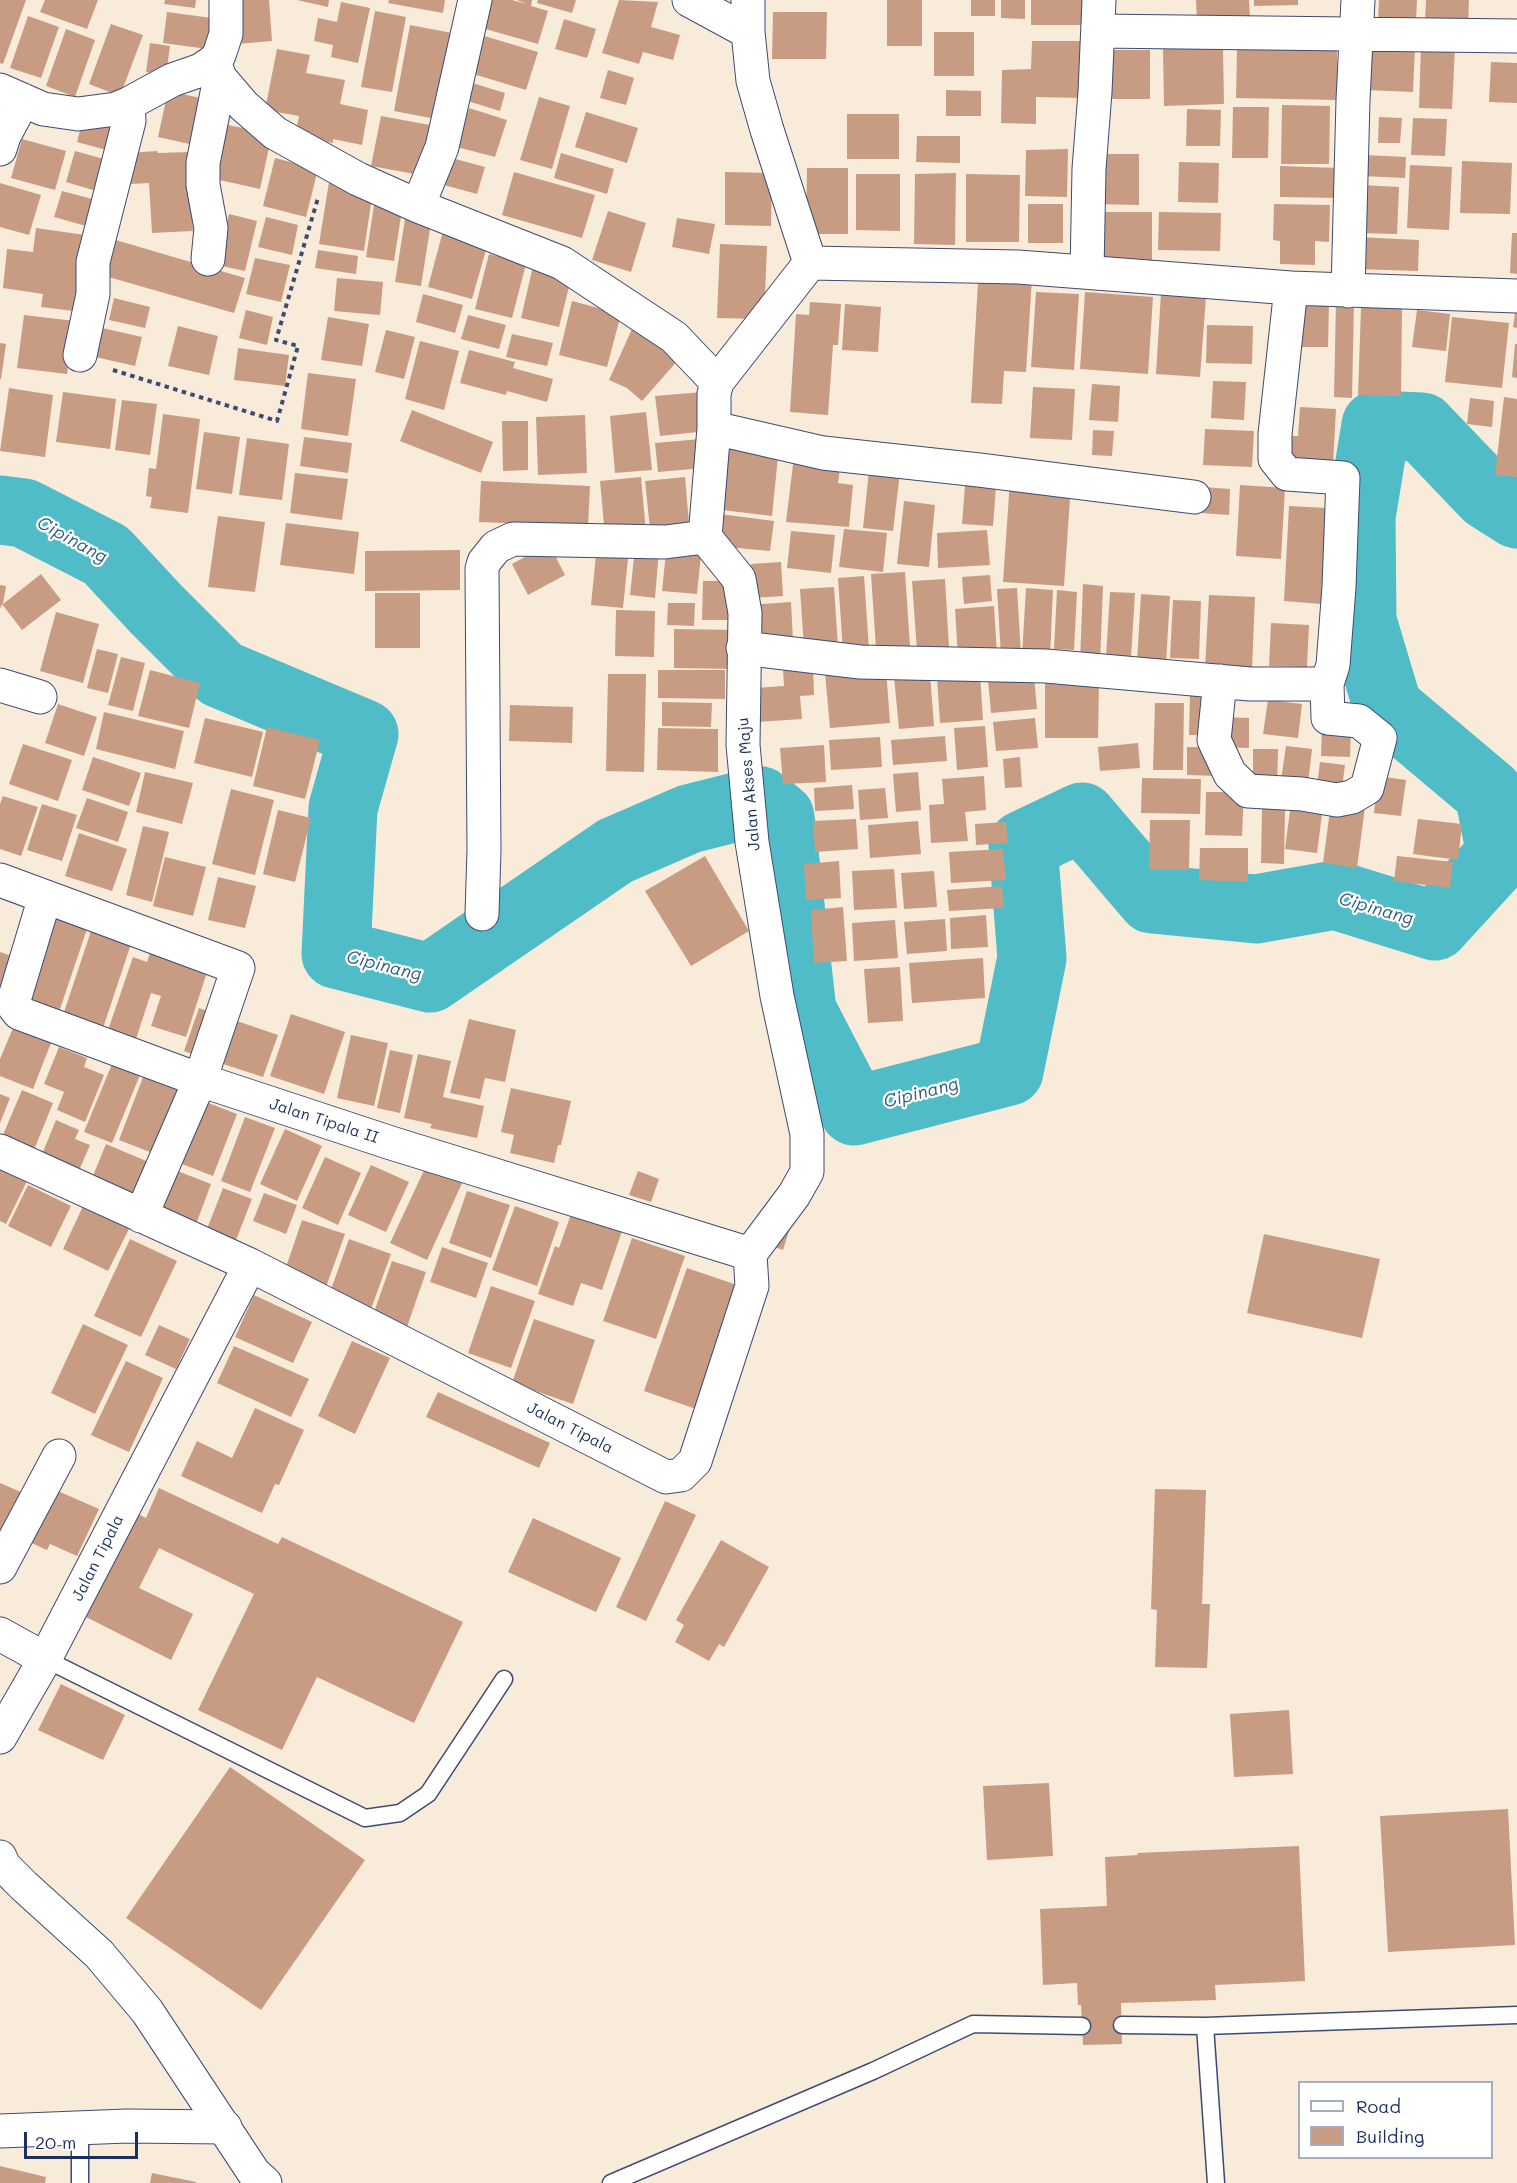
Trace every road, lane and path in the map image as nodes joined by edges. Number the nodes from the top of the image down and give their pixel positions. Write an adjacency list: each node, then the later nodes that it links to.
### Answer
1 (226, 0): 10 (street)
2 (475, 0): 15 (street)
3 (689, 0): 7 (street)
4 (748, 0): 7 (street)
5 (1358, 0): 8 (street)
6 (1099, 16): 8 (street); 18 (street)
7 (748, 32): 17 (street)
8 (1356, 35): 9 (street); 20 (street)
9 (1517, 36)
10 (217, 70): 12 (street); 14 (street); 16 (street)
11 (11, 95): 12 (street); 13 (street)
12 (128, 104): 22 (street)
13 (0, 148)
14 (329, 163): 15 (street); 22 (path)
15 (418, 206): 23 (street)
16 (208, 259)
17 (810, 263): 18 (street); 23 (street)
18 (1087, 272): 19 (street)
19 (1291, 288): 20 (street); 29 (street)
20 (1348, 291): 21 (street)
21 (1517, 296)
22 (80, 355)
23 (717, 382): 24 (street)
24 (714, 428): 25 (street); 26 (street)
25 (1194, 497)
26 (705, 537): 27 (street, Jalan Akses Maju); 34 (street)
27 (743, 648): 28 (street); 38 (street, Jalan Akses Maju)
28 (1220, 681): 29 (street); 29 (street)
29 (1327, 684)
30 (0, 685): 31 (street)
31 (40, 697)
32 (0, 880): 33 (street)
33 (45, 897): 35 (street, Jalan Tipala II); 35 (street)
34 (482, 914)
35 (200, 1080): 37 (street); 38 (street, Jalan Tipala II)
36 (0, 1151): 37 (street, Jalan Tipala)
37 (141, 1216): 39 (street, Jalan Tipala)
38 (750, 1254): 39 (street, Jalan Tipala)
39 (250, 1265): 43 (street, Jalan Tipala)
40 (59, 1456): 41 (street)
41 (0, 1567)
42 (0, 1634): 43 (street)
43 (45, 1659): 44 (lane); 45 (street, Jalan Tipala)
44 (504, 1679)
45 (0, 1737)
46 (0, 1857): 51 (street)
47 (1517, 2015): 50 (lane)
48 (1122, 2025): 50 (lane)
49 (1082, 2026): 56 (lane)
50 (1204, 2026): 57 (lane)
51 (225, 2127): 52 (street); 55 (street)
52 (80, 2128): 53 (street); 54 (lane)
53 (0, 2131)
54 (80, 2183)
55 (265, 2183)
56 (611, 2183)
57 (1216, 2183)

